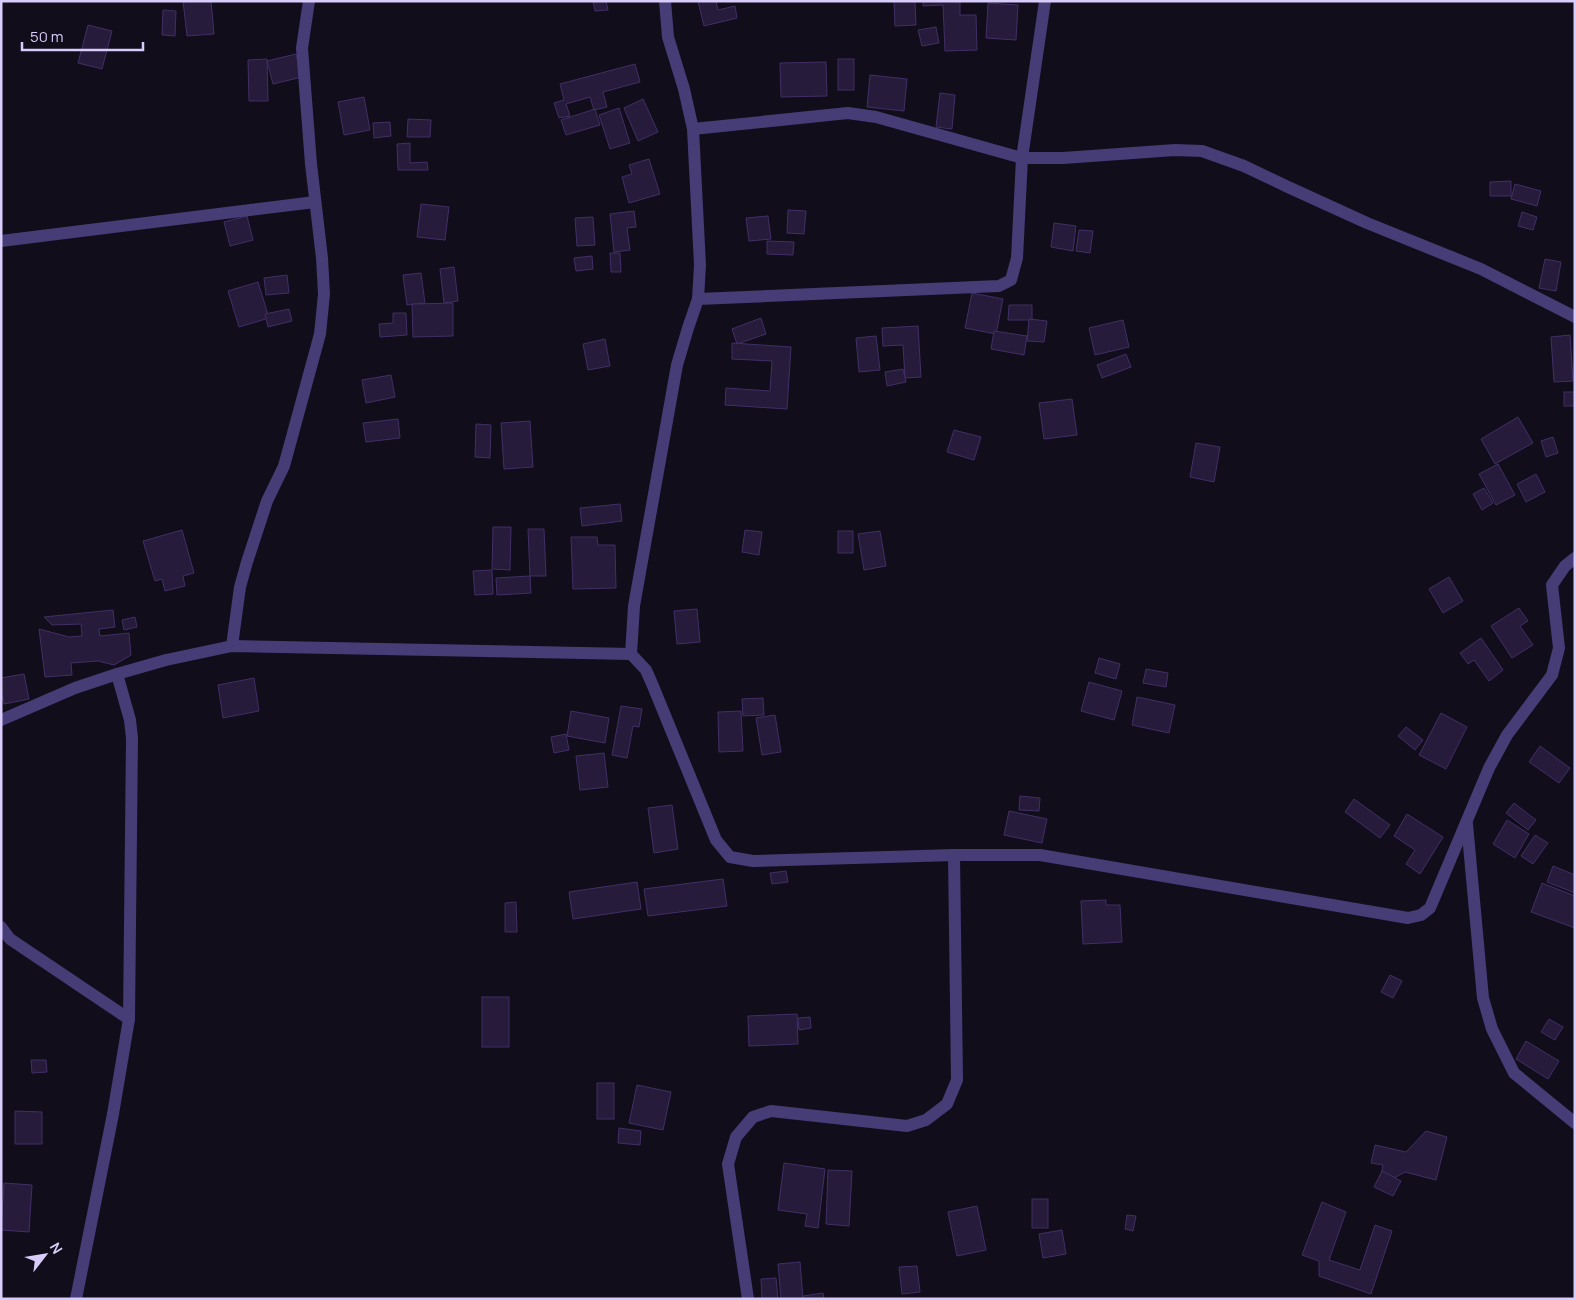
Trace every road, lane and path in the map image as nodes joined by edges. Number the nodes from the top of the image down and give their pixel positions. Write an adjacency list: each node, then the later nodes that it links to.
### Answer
1 (308, 1): 6 (street)
2 (665, 1): 4 (street)
3 (1045, 1): 5 (street)
4 (693, 129): 5 (street); 8 (street)
5 (1022, 158): 8 (street); 9 (street)
6 (315, 202): 7 (street); 11 (street)
7 (1, 241)
8 (698, 299): 12 (street)
9 (1575, 317)
10 (1575, 558): 15 (street)
11 (232, 646): 12 (street); 13 (street)
12 (631, 654): 16 (street)
13 (118, 674): 14 (street); 18 (street)
14 (1, 720)
15 (1467, 821): 16 (street); 19 (street)
16 (954, 855): 21 (street)
17 (1, 927): 18 (street)
18 (129, 1019): 20 (street)
19 (1575, 1123)
20 (76, 1299)
21 (748, 1299)

